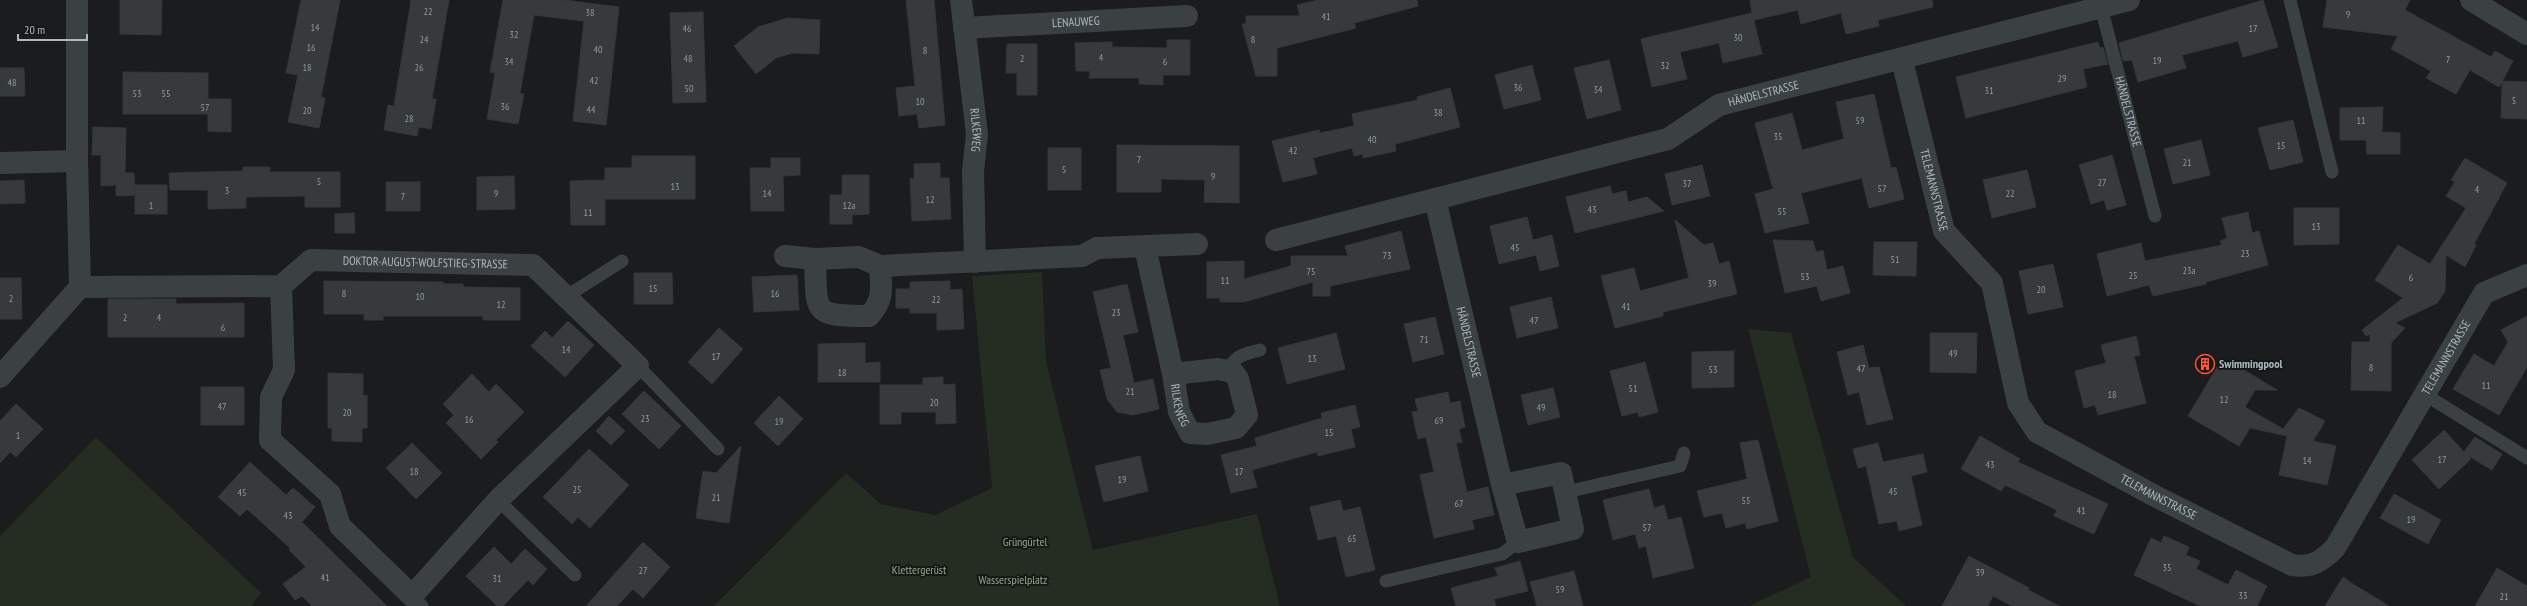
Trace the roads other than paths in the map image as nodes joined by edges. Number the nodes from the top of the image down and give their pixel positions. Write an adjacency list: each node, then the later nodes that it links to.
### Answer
1 (77, 0): 11 (street)
2 (961, 0): 8 (street, RILKEWEG)
3 (2129, 0): 6 (street, HÄNDELSTRASSE)
4 (2290, 0): 13 (lane)
5 (2471, 0): 9 (street)
6 (2101, 7): 10 (street, HÄNDELSTRASSE); 15 (lane, HÄNDELSTRASSE)
7 (1188, 16): 8 (street, LENAUWEG)
8 (964, 28): 22 (street, RILKEWEG)
9 (2527, 34)
10 (1902, 60): 14 (street, HÄNDELSTRASSE); 33 (street, TELEMANNSTRASSE)
11 (77, 161): 12 (street); 26 (street)
12 (0, 163)
13 (2332, 172)
14 (1435, 199): 16 (street, HÄNDELSTRASSE); 37 (street, HÄNDELSTRASSE)
15 (2155, 216)
16 (1276, 240)
17 (1197, 244): 18 (street)
18 (1145, 247): 22 (street); 31 (street, RILKEWEG)
19 (785, 256): 20 (street)
20 (815, 259): 23 (street); 23 (street)
21 (622, 261): 27 (lane)
22 (975, 262): 23 (street)
23 (880, 266)
24 (2527, 275): 33 (street, TELEMANNSTRASSE)
25 (281, 286): 26 (street); 27 (street, DOKTOR-AUGUST-WOLFSTIEG-STRASSE); 43 (street)
26 (80, 287): 32 (street)
27 (567, 296): 29 (street, DOKTOR-AUGUST-WOLFSTIEG-STRASSE)
28 (1260, 350): 30 (lane)
29 (638, 366): 34 (lane, DOKTOR-AUGUST-WOLFSTIEG-STRASSE); 39 (street)
30 (1228, 371): 31 (street, RILKEWEG); 31 (street, RILKEWEG)
31 (1173, 374)
32 (0, 377)
33 (2424, 394): 36 (lane)
34 (718, 449)
35 (1684, 453): 38 (lane)
36 (2527, 458)
37 (1502, 485): 38 (street); 40 (street, HÄNDELSTRASSE)
38 (1566, 492): 40 (street)
39 (498, 500): 41 (lane); 43 (street)
40 (1518, 542): 42 (lane)
41 (576, 574)
42 (1386, 581)
43 (417, 601)

